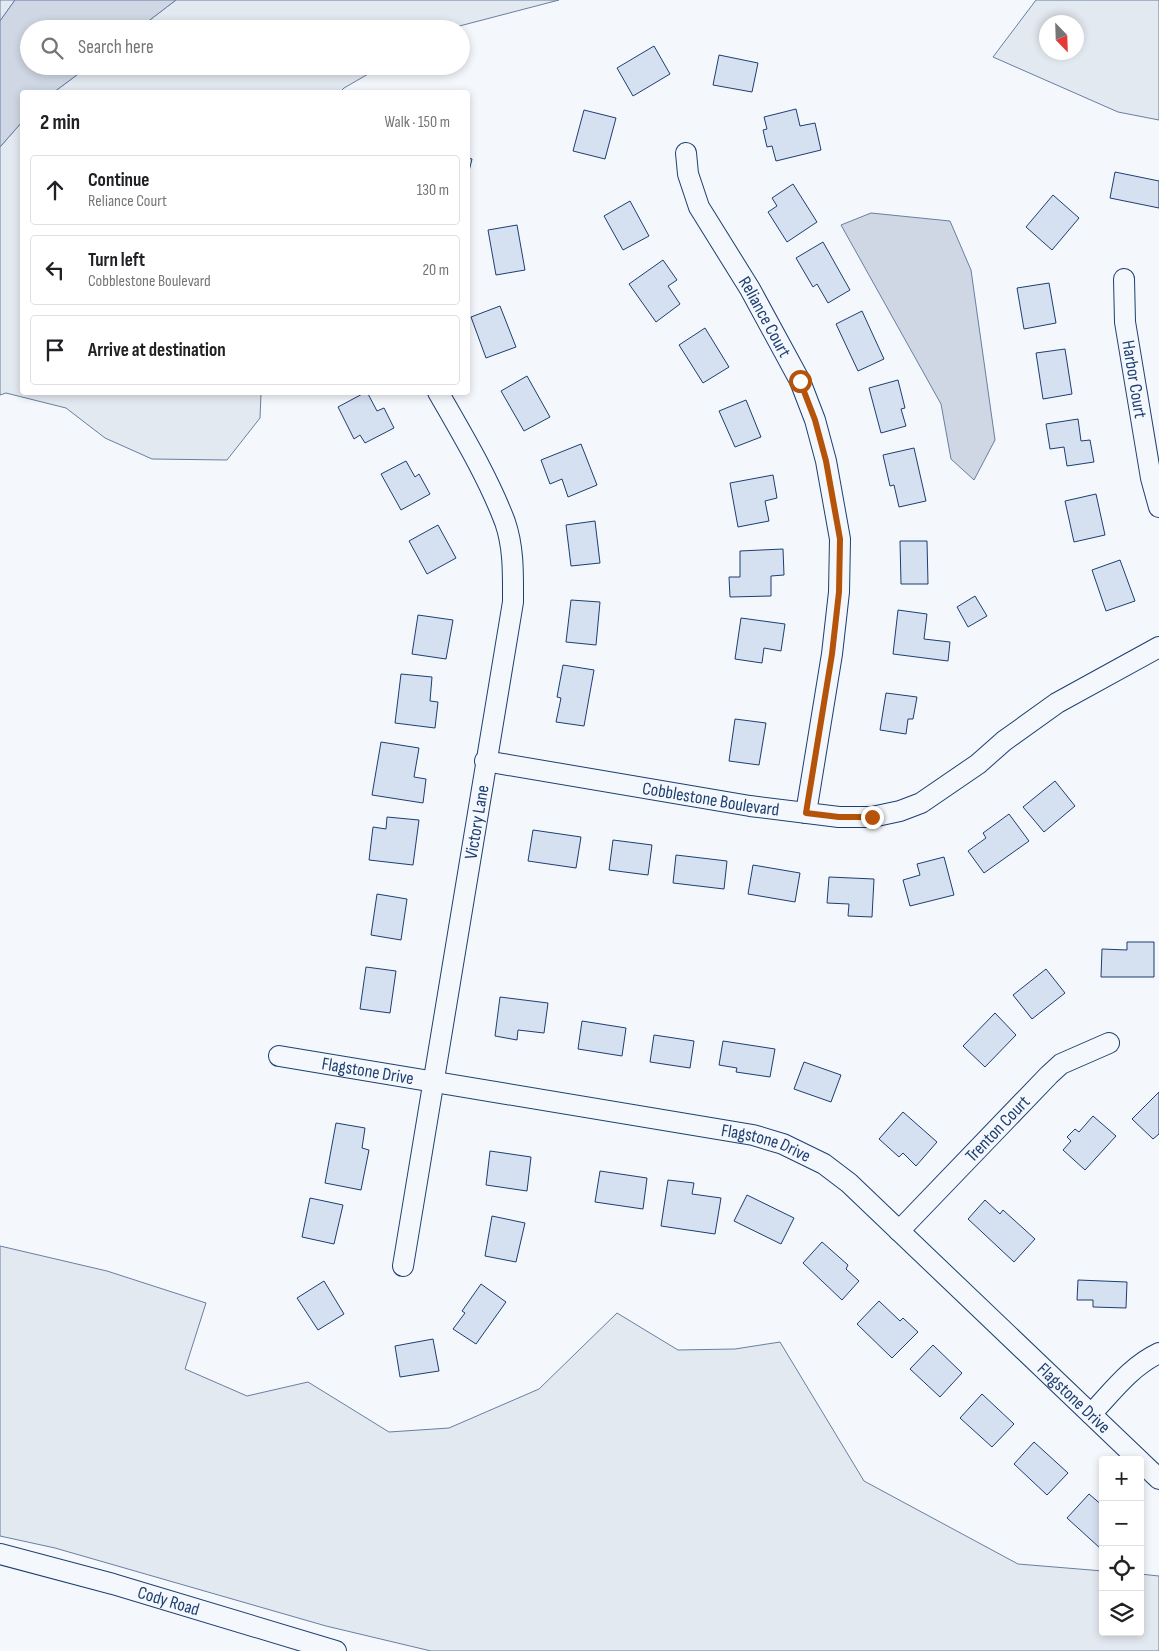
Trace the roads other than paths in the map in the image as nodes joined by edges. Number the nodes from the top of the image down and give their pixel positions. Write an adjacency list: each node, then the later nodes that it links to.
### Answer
1 (686, 153): 7 (street, Reliance Court)
2 (1124, 280): 4 (street, Harbor Court)
3 (440, 395): 6 (street, Victory Lane)
4 (1159, 507)
5 (1159, 646): 7 (street, Cobblestone Boulevard)
6 (485, 761): 7 (street, Cobblestone Boulevard); 10 (street, Victory Lane)
7 (806, 813)
8 (1109, 1043): 11 (street, Trenton Court)
9 (279, 1056): 10 (street, Flagstone Drive)
10 (433, 1081): 11 (street, Flagstone Drive); 12 (street, Victory Lane)
11 (899, 1231): 14 (street, Flagstone Drive)
12 (403, 1266)
13 (1159, 1353): 14 (street)
14 (1091, 1414): 15 (street, Flagstone Drive)
15 (1136, 1456)
16 (1144, 1464): 17 (street, Flagstone Drive)
17 (1159, 1479)
18 (0, 1554): 19 (street, Cody Road)
19 (336, 1651)

